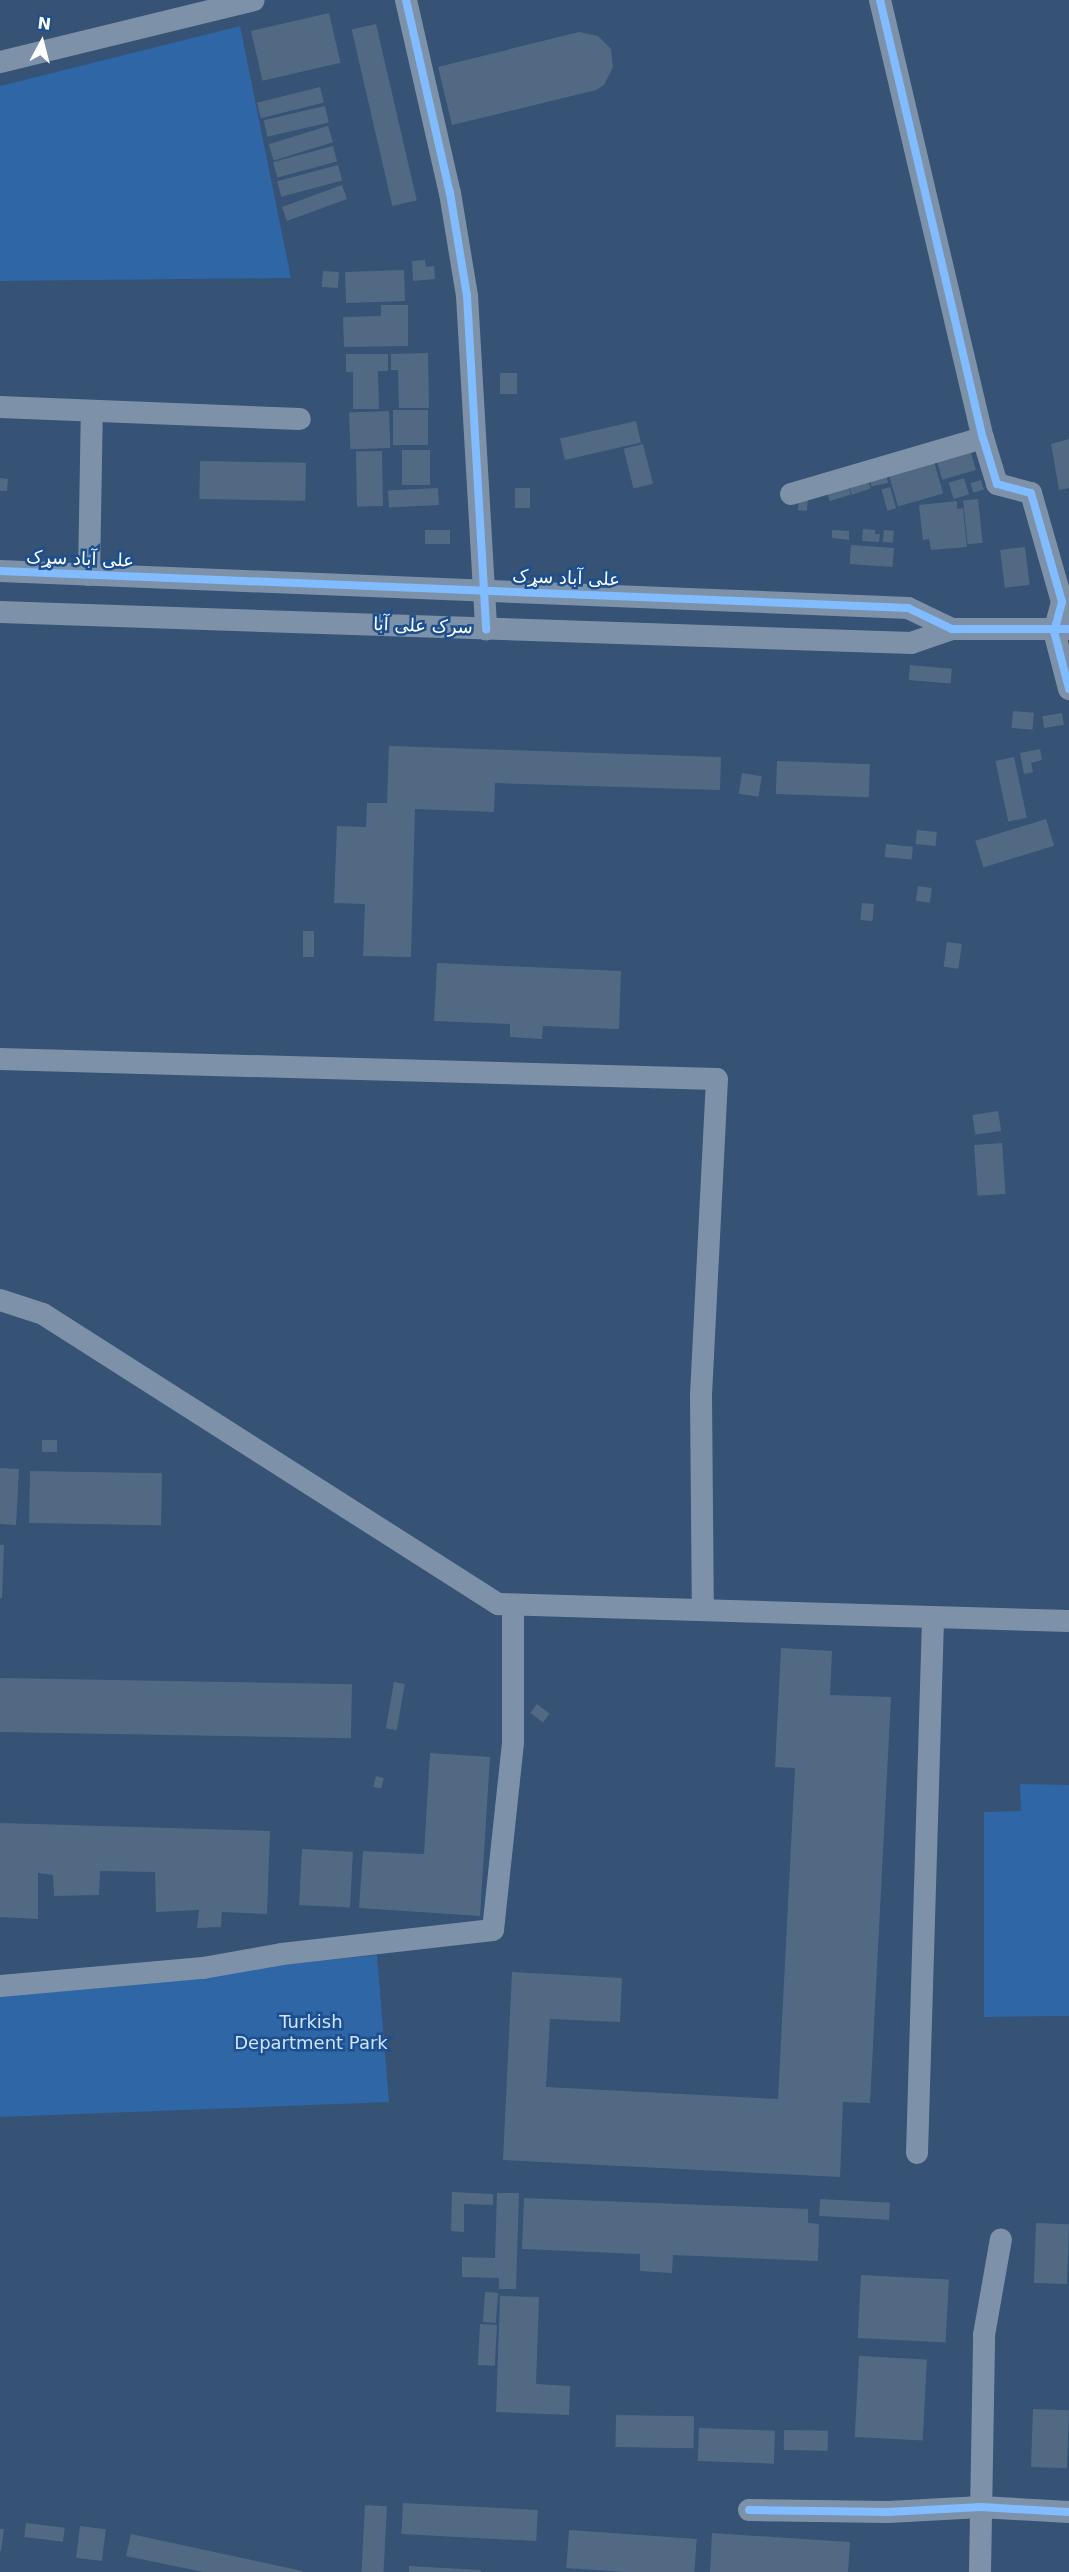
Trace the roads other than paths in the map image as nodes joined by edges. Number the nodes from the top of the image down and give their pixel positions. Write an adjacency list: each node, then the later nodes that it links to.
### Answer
1 (254, 0): 4 (street)
2 (406, 0): 12 (street)
3 (880, 0): 8 (street)
4 (0, 62)
5 (0, 407): 6 (street)
6 (92, 411): 7 (street); 11 (street)
7 (300, 419)
8 (983, 438): 9 (street); 16 (street)
9 (791, 494)
10 (0, 571): 11 (street, علی آباد سړک)
11 (89, 575): 12 (street, علی آباد سړک)
12 (483, 590): 14 (street); 15 (street, علی آباد سړک)
13 (0, 612): 14 (street, سرک علی آبا)
14 (486, 629): 15 (street, سرک علی آبا)
15 (952, 629): 16 (street, علی آباد سړک)
16 (1062, 630): 17 (street)
17 (1069, 689)
18 (0, 1059): 21 (street)
19 (0, 1300): 20 (street)
20 (513, 1606): 21 (street); 24 (street)
21 (703, 1610): 22 (street)
22 (933, 1619): 23 (street); 25 (street)
23 (1069, 1621)
24 (0, 1986)
25 (917, 2153)
26 (1001, 2239): 27 (street)
27 (981, 2506): 28 (street); 29 (street); 30 (street)
28 (749, 2510)
29 (1069, 2512)
30 (980, 2572)

